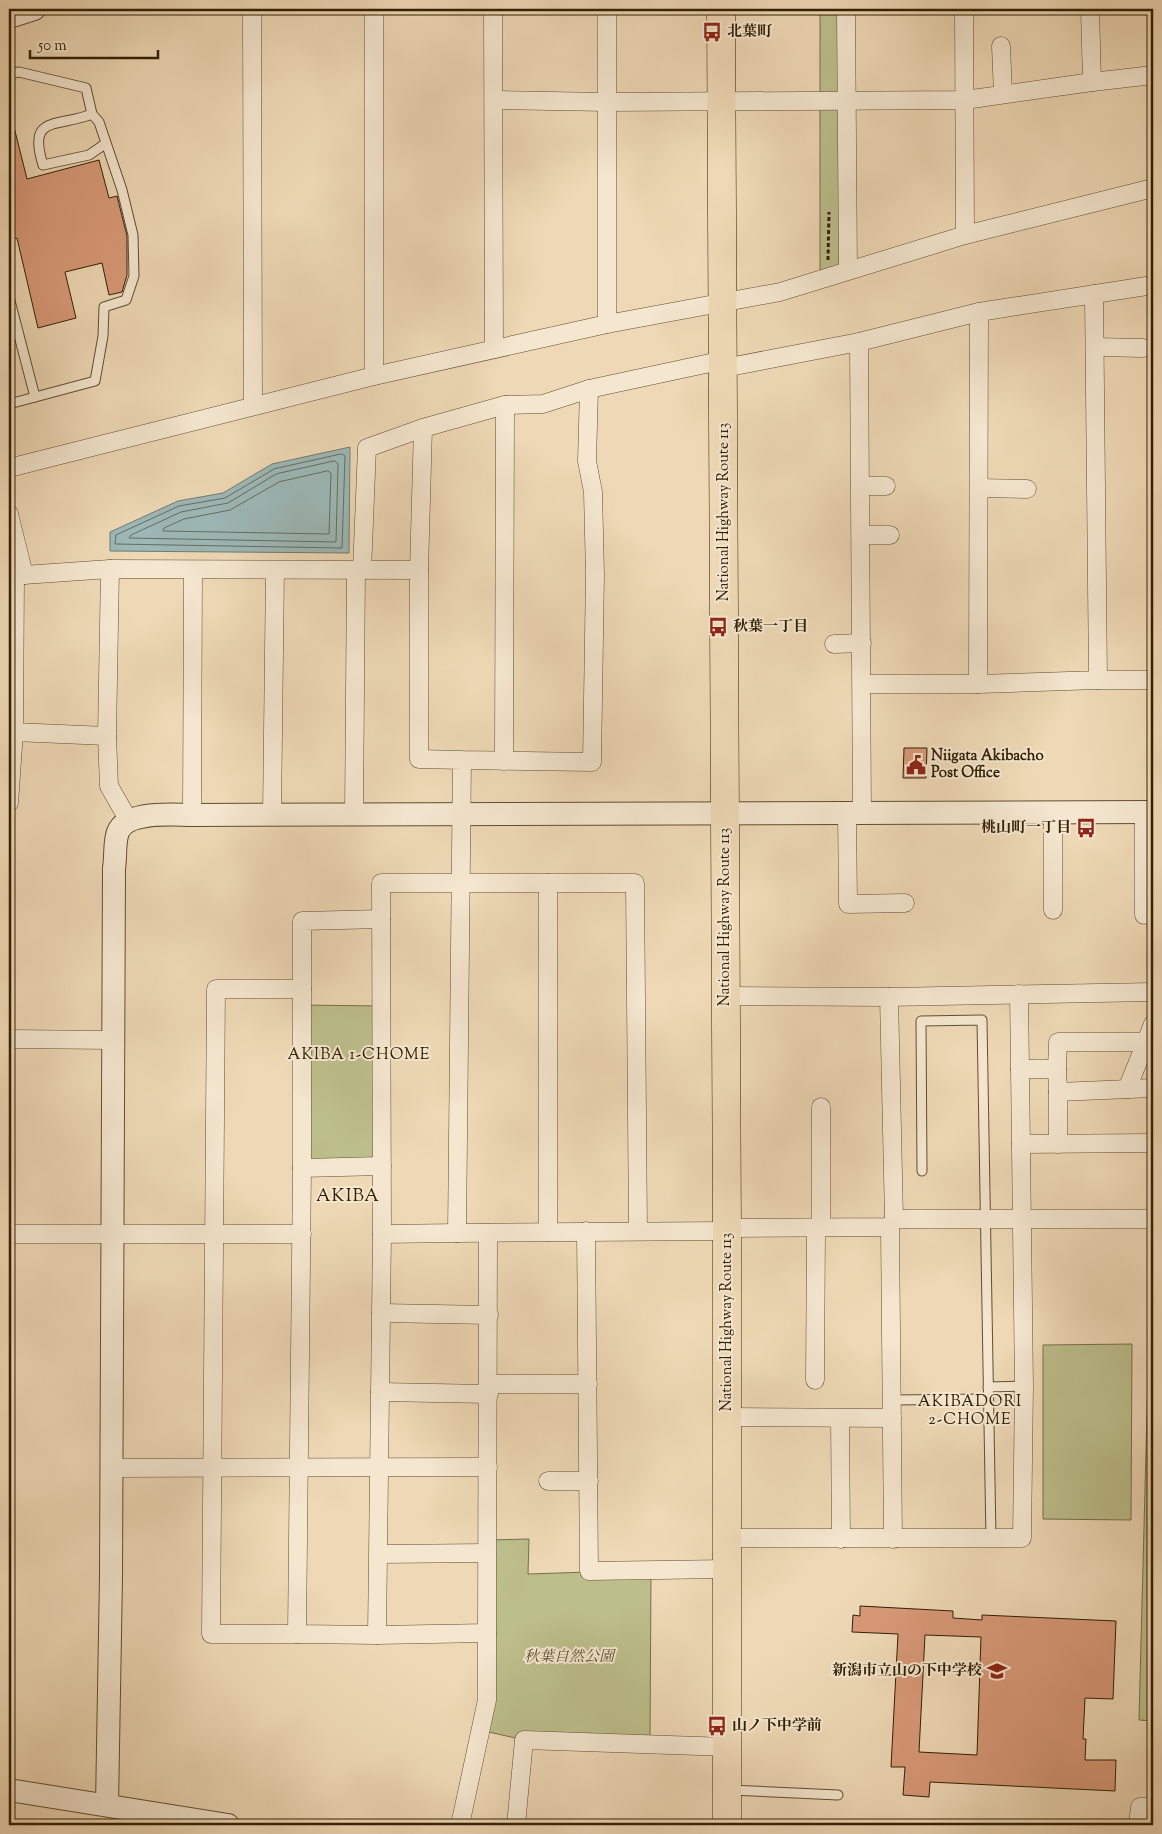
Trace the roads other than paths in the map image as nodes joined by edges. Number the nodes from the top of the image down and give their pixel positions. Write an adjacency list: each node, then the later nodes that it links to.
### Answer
1 (34, 9): 10 (street)
2 (252, 9): 42 (street)
3 (374, 9): 37 (street)
4 (493, 9): 16 (street)
5 (607, 9): 20 (street)
6 (721, 9): 19 (highway, National Highway Route 113)
7 (846, 9): 17 (street)
8 (964, 9): 18 (street)
9 (1090, 9): 14 (street)
10 (9, 17)
11 (1001, 46): 15 (street)
12 (9, 74): 21 (lane)
13 (1153, 75): 14 (street)
14 (1092, 82): 15 (street)
15 (1003, 94): 18 (street)
16 (494, 100): 20 (street); 35 (street)
17 (846, 100): 18 (street); 19 (street); 25 (street)
18 (965, 100): 24 (street)
19 (721, 101): 20 (street); 29 (highway, National Highway Route 113)
20 (607, 102): 31 (street)
21 (92, 114): 22 (lane); 22 (lane)
22 (105, 144): 39 (lane)
23 (1153, 188): 24 (street)
24 (965, 235): 25 (street)
25 (848, 270): 29 (street)
26 (1153, 285): 27 (street)
27 (1094, 294): 30 (street); 33 (street)
28 (9, 297): 39 (lane)
29 (724, 300): 31 (street); 36 (highway, National Highway Route 113)
30 (979, 312): 32 (street); 47 (street)
31 (607, 324): 35 (street)
32 (859, 342): 36 (street); 45 (street)
33 (1095, 347): 34 (street); 60 (street)
34 (1143, 348)
35 (494, 349): 37 (street)
36 (724, 364): 38 (street); 73 (highway, National Highway Route 113)
37 (374, 376): 42 (street)
38 (589, 389): 41 (street); 67 (street)
39 (35, 397): 40 (lane)
40 (9, 404)
41 (505, 405): 43 (street); 67 (street)
42 (253, 406): 44 (street)
43 (423, 428): 55 (street); 56 (street)
44 (9, 468)
45 (861, 486): 46 (street); 50 (street)
46 (886, 486)
47 (979, 488): 48 (street); 63 (street)
48 (1027, 489)
49 (9, 514): 57 (street)
50 (861, 534): 51 (street); 58 (street)
51 (890, 535)
52 (110, 569): 53 (street); 57 (street); 65 (street)
53 (193, 570): 54 (street); 74 (street)
54 (275, 570): 56 (street); 75 (street)
55 (419, 570): 56 (street); 66 (street)
56 (359, 571): 71 (street)
57 (16, 575): 64 (street)
58 (862, 643): 59 (street); 62 (street)
59 (834, 644)
60 (1098, 680): 61 (street); 63 (street)
61 (1153, 680)
62 (862, 684): 63 (street); 76 (street)
63 (978, 684)
64 (14, 732): 65 (street); 68 (street)
65 (107, 736): 77 (street)
66 (462, 760): 67 (street); 72 (street)
67 (504, 760)
68 (9, 803)
69 (1148, 812): 70 (street); 82 (street)
70 (1053, 813): 76 (street); 81 (street)
71 (354, 814): 72 (street); 75 (street)
72 (460, 814): 73 (street); 78 (street)
73 (724, 814): 76 (street); 87 (highway, National Highway Route 113)
74 (192, 815): 75 (street); 77 (street)
75 (272, 815)
76 (854, 815): 80 (street)
77 (129, 821): 91 (street)
78 (460, 883): 79 (street); 83 (street); 115 (street)
79 (548, 883): 112 (street); 114 (street)
80 (905, 903)
81 (1054, 910)
82 (1144, 915)
83 (381, 919): 84 (street); 102 (street)
84 (302, 988): 103 (street); 118 (street)
85 (1153, 992): 86 (street)
86 (1019, 994): 88 (street); 93 (street)
87 (725, 996): 88 (street); 110 (highway, National Highway Route 113)
88 (889, 997): 108 (street)
89 (1153, 1024): 92 (street)
90 (9, 1039): 91 (street)
91 (113, 1040): 117 (street)
92 (1146, 1042): 94 (street); 96 (street)
93 (1020, 1069): 94 (street); 100 (street)
94 (1057, 1069): 97 (street)
95 (1153, 1088): 96 (street)
96 (1127, 1089): 97 (street)
97 (1058, 1092): 101 (street)
98 (821, 1107): 109 (street)
99 (1153, 1143): 101 (street)
100 (1021, 1144): 101 (street); 107 (street)
101 (1058, 1144)
102 (382, 1166): 103 (street); 120 (street)
103 (302, 1168): 119 (street)
104 (922, 1171): 106 (lane)
105 (1153, 1219): 107 (street)
106 (986, 1220): 107 (street); 108 (street); 126 (lane)
107 (1021, 1220): 125 (street)
108 (892, 1223): 109 (street); 130 (street)
109 (818, 1228): 110 (street); 123 (street)
110 (727, 1230): 112 (street); 131 (highway, National Highway Route 113)
111 (586, 1231): 112 (street); 114 (street); 124 (street)
112 (638, 1231)
113 (488, 1232): 114 (street); 115 (street); 122 (street)
114 (548, 1232)
115 (457, 1233): 120 (street)
116 (9, 1234): 117 (street)
117 (113, 1234): 118 (street); 135 (street)
118 (213, 1234): 119 (street); 136 (street)
119 (302, 1234): 137 (street)
120 (382, 1234): 121 (street)
121 (381, 1313): 122 (street); 128 (street)
122 (489, 1315): 127 (street)
123 (815, 1380)
124 (588, 1384): 127 (street); 140 (street)
125 (1024, 1386): 126 (lane); 144 (street)
126 (988, 1387): 129 (lane)
127 (489, 1389): 128 (street); 138 (street)
128 (380, 1392): 134 (street)
129 (988, 1399): 130 (lane); 144 (lane)
130 (892, 1400): 133 (street)
131 (726, 1417): 132 (street); 141 (highway, National Highway Route 113)
132 (840, 1418): 133 (street); 142 (street)
133 (892, 1418): 143 (street)
134 (379, 1467): 137 (street); 138 (street); 146 (street)
135 (112, 1468): 136 (street); 155 (street)
136 (211, 1468): 137 (street); 149 (street)
137 (300, 1468): 149 (street)
138 (488, 1468): 145 (street)
139 (548, 1481): 140 (street)
140 (589, 1481): 147 (street)
141 (727, 1538): 142 (street); 147 (highway, National Highway Route 113)
142 (841, 1539): 143 (street)
143 (893, 1539): 144 (street)
144 (991, 1539)
145 (487, 1552): 146 (street); 148 (street)
146 (379, 1554): 150 (street)
147 (726, 1569): 151 (highway, National Highway Route 113)
148 (487, 1633): 150 (street); 158 (street)
149 (297, 1634): 150 (street)
150 (377, 1635)
151 (728, 1747): 153 (highway, National Highway Route 113); 159 (street)
152 (9, 1790): 155 (street)
153 (727, 1790): 154 (lane); 160 (highway, National Highway Route 113)
154 (838, 1795)
155 (107, 1805): 157 (street)
156 (1153, 1807): 161 (street)
157 (228, 1825)
158 (460, 1825)
159 (516, 1825)
160 (727, 1825)
161 (1138, 1825)

